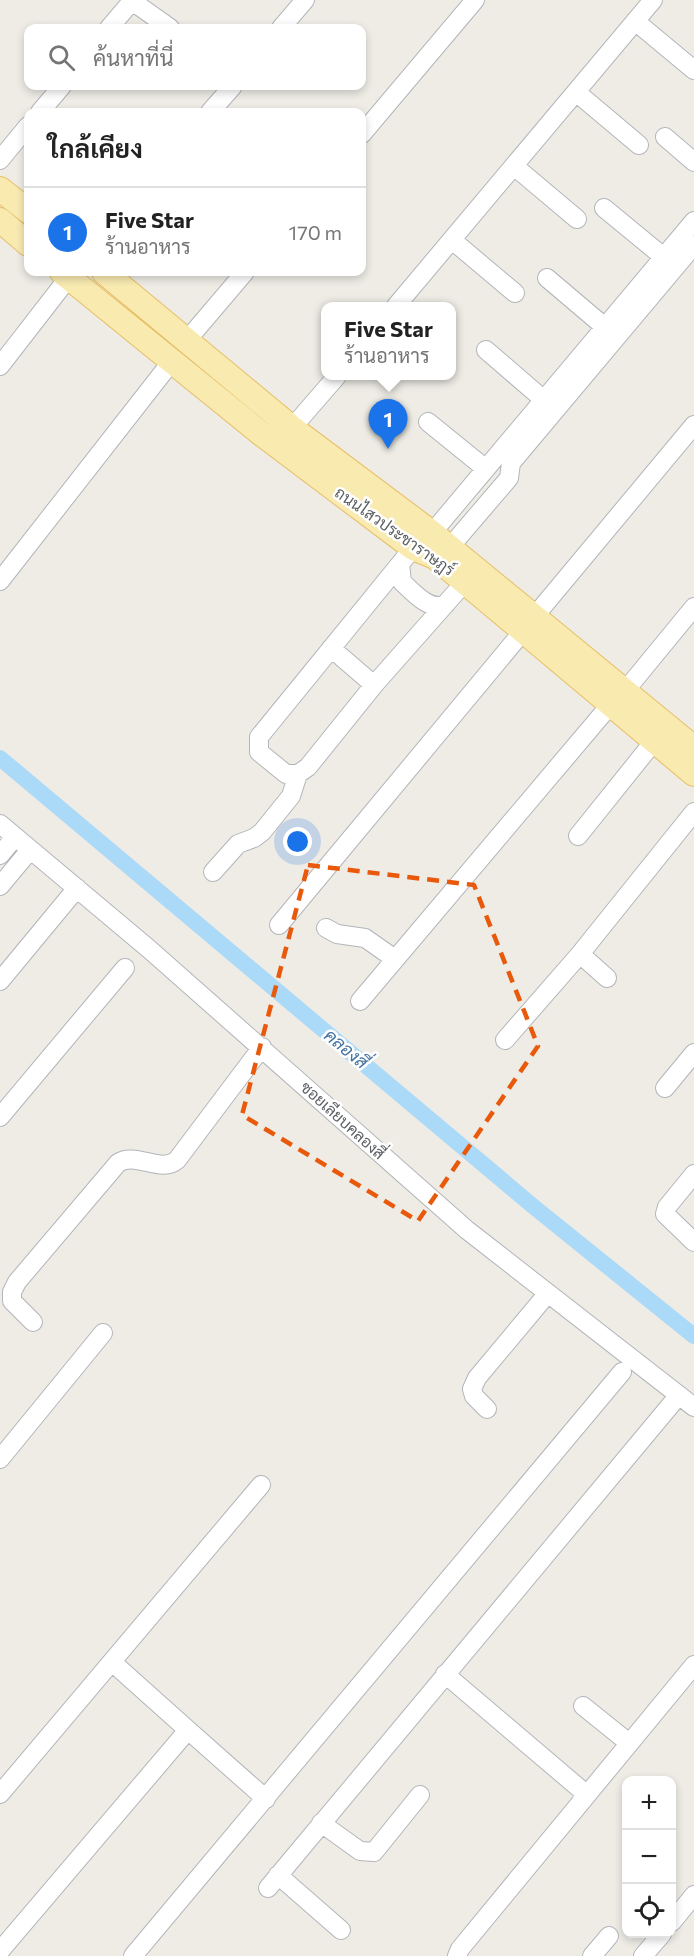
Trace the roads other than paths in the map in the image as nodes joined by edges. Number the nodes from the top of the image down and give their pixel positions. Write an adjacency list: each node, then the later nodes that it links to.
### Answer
1 (133, 0): 6 (street); 7 (street)
2 (305, 0): 8 (street)
3 (475, 0): 15 (street)
4 (653, 0): 5 (street)
5 (635, 21): 9 (street); 12 (street)
6 (112, 24)
7 (165, 24)
8 (284, 24)
9 (694, 70)
10 (59, 90): 13 (street)
11 (229, 90): 14 (street)
12 (576, 92): 18 (street); 21 (street)
13 (43, 108)
14 (213, 108)
15 (366, 129)
16 (24, 131): 19 (street)
17 (665, 137): 20 (street)
18 (639, 145)
19 (0, 160)
20 (694, 162)
21 (514, 166): 25 (street); 28 (street)
22 (0, 189): 23 (main road)
23 (24, 208)
24 (604, 208): 31 (street)
25 (577, 219)
26 (0, 220): 29 (main road)
27 (694, 221): 31 (street)
28 (452, 240): 37 (street); 38 (street)
29 (24, 241)
30 (694, 245): 31 (street)
31 (669, 262): 39 (street)
32 (65, 276): 43 (street)
33 (68, 276): 42 (main road, ถนนไสวประชาราษฎร์)
34 (109, 276): 40 (main road, ถนนไสวประชาราษฎร์)
35 (242, 276): 40 (street)
36 (547, 278): 39 (street)
37 (515, 293)
38 (399, 302)
39 (611, 332): 45 (street); 49 (street)
40 (188, 339): 48 (main road, ถนนไสวประชาราษฎร์)
41 (486, 350): 45 (street)
42 (172, 361): 52 (main road, ถนนไสวประชาราษฎร์); 53 (street)
43 (0, 366)
44 (333, 380): 48 (street)
45 (544, 400): 49 (street)
46 (428, 422): 50 (street)
47 (694, 425): 57 (street)
48 (292, 428): 51 (main road, ถนนไสวประชาราษฎร์)
49 (505, 458): 50 (street); 51 (street)
50 (486, 469): 51 (street)
51 (441, 540): 57 (main road, ถนนไสวประชาราษฎร์)
52 (406, 556): 54 (main road, ถนนไสวประชาราษฎร์); 55 (street); 58 (street)
53 (0, 580)
54 (465, 582): 55 (street); 57 (main road, ถนนไสวประชาราษฎร์)
55 (445, 605): 59 (street)
56 (694, 608): 60 (street)
57 (529, 623): 60 (main road, ถนนไสวประชาราษฎร์); 74 (street)
58 (331, 648): 59 (street); 63 (street)
59 (374, 685): 63 (street)
60 (618, 698): 61 (main road, ถนนไสวประชาราษฎร์); 62 (main road, ถนนไสวประชาราษฎร์); 77 (street)
61 (655, 740): 64 (main road, ถนนไสวประชาราษฎร์); 67 (street)
62 (694, 748)
63 (298, 774): 71 (street)
64 (694, 774)
65 (694, 812): 76 (street)
66 (0, 824): 68 (street, ซอยเลียบคลองสี่)
67 (578, 836)
68 (15, 837): 69 (street, ซอยเลียบคลองสี่); 70 (street)
69 (30, 849): 72 (street); 73 (street, ซอยเลียบคลองสี่)
70 (0, 855)
71 (213, 872)
72 (0, 886)
73 (77, 888): 80 (street); 83 (street, ซอยเลียบคลองสี่)
74 (279, 926)
75 (326, 928): 77 (street)
76 (580, 954): 79 (street); 82 (street)
77 (395, 959): 81 (street)
78 (124, 968): 86 (street)
79 (607, 978)
80 (0, 981)
81 (360, 1001)
82 (505, 1040)
83 (261, 1047): 89 (street, ซอยเลียบคลองสี่); 90 (street)
84 (694, 1053): 85 (street)
85 (665, 1088)
86 (0, 1117)
87 (694, 1174): 88 (street)
88 (694, 1242)
89 (548, 1293): 93 (street, ซอยเลียบคลองสี่); 95 (street)
90 (33, 1322)
91 (104, 1333): 96 (street)
92 (622, 1372): 107 (street)
93 (680, 1395): 94 (street, ซอยเลียบคลองสี่); 100 (street)
94 (694, 1407)
95 (487, 1409)
96 (0, 1459)
97 (261, 1485): 98 (street)
98 (112, 1662): 102 (street); 104 (street)
99 (694, 1665): 103 (street)
100 (445, 1674): 105 (street); 108 (street)
101 (583, 1706): 103 (street)
102 (188, 1730): 107 (street); 114 (street)
103 (629, 1743): 105 (street)
104 (0, 1794)
105 (586, 1794): 116 (street)
106 (420, 1795): 108 (street)
107 (266, 1799): 115 (street)
108 (321, 1823): 111 (street)
109 (694, 1895): 110 (street)
110 (676, 1917)
111 (341, 1930)
112 (609, 1936): 117 (street)
113 (659, 1938): 118 (street)
114 (0, 1951)
115 (133, 1956)
116 (457, 1956)
117 (592, 1956)
118 (643, 1956)

